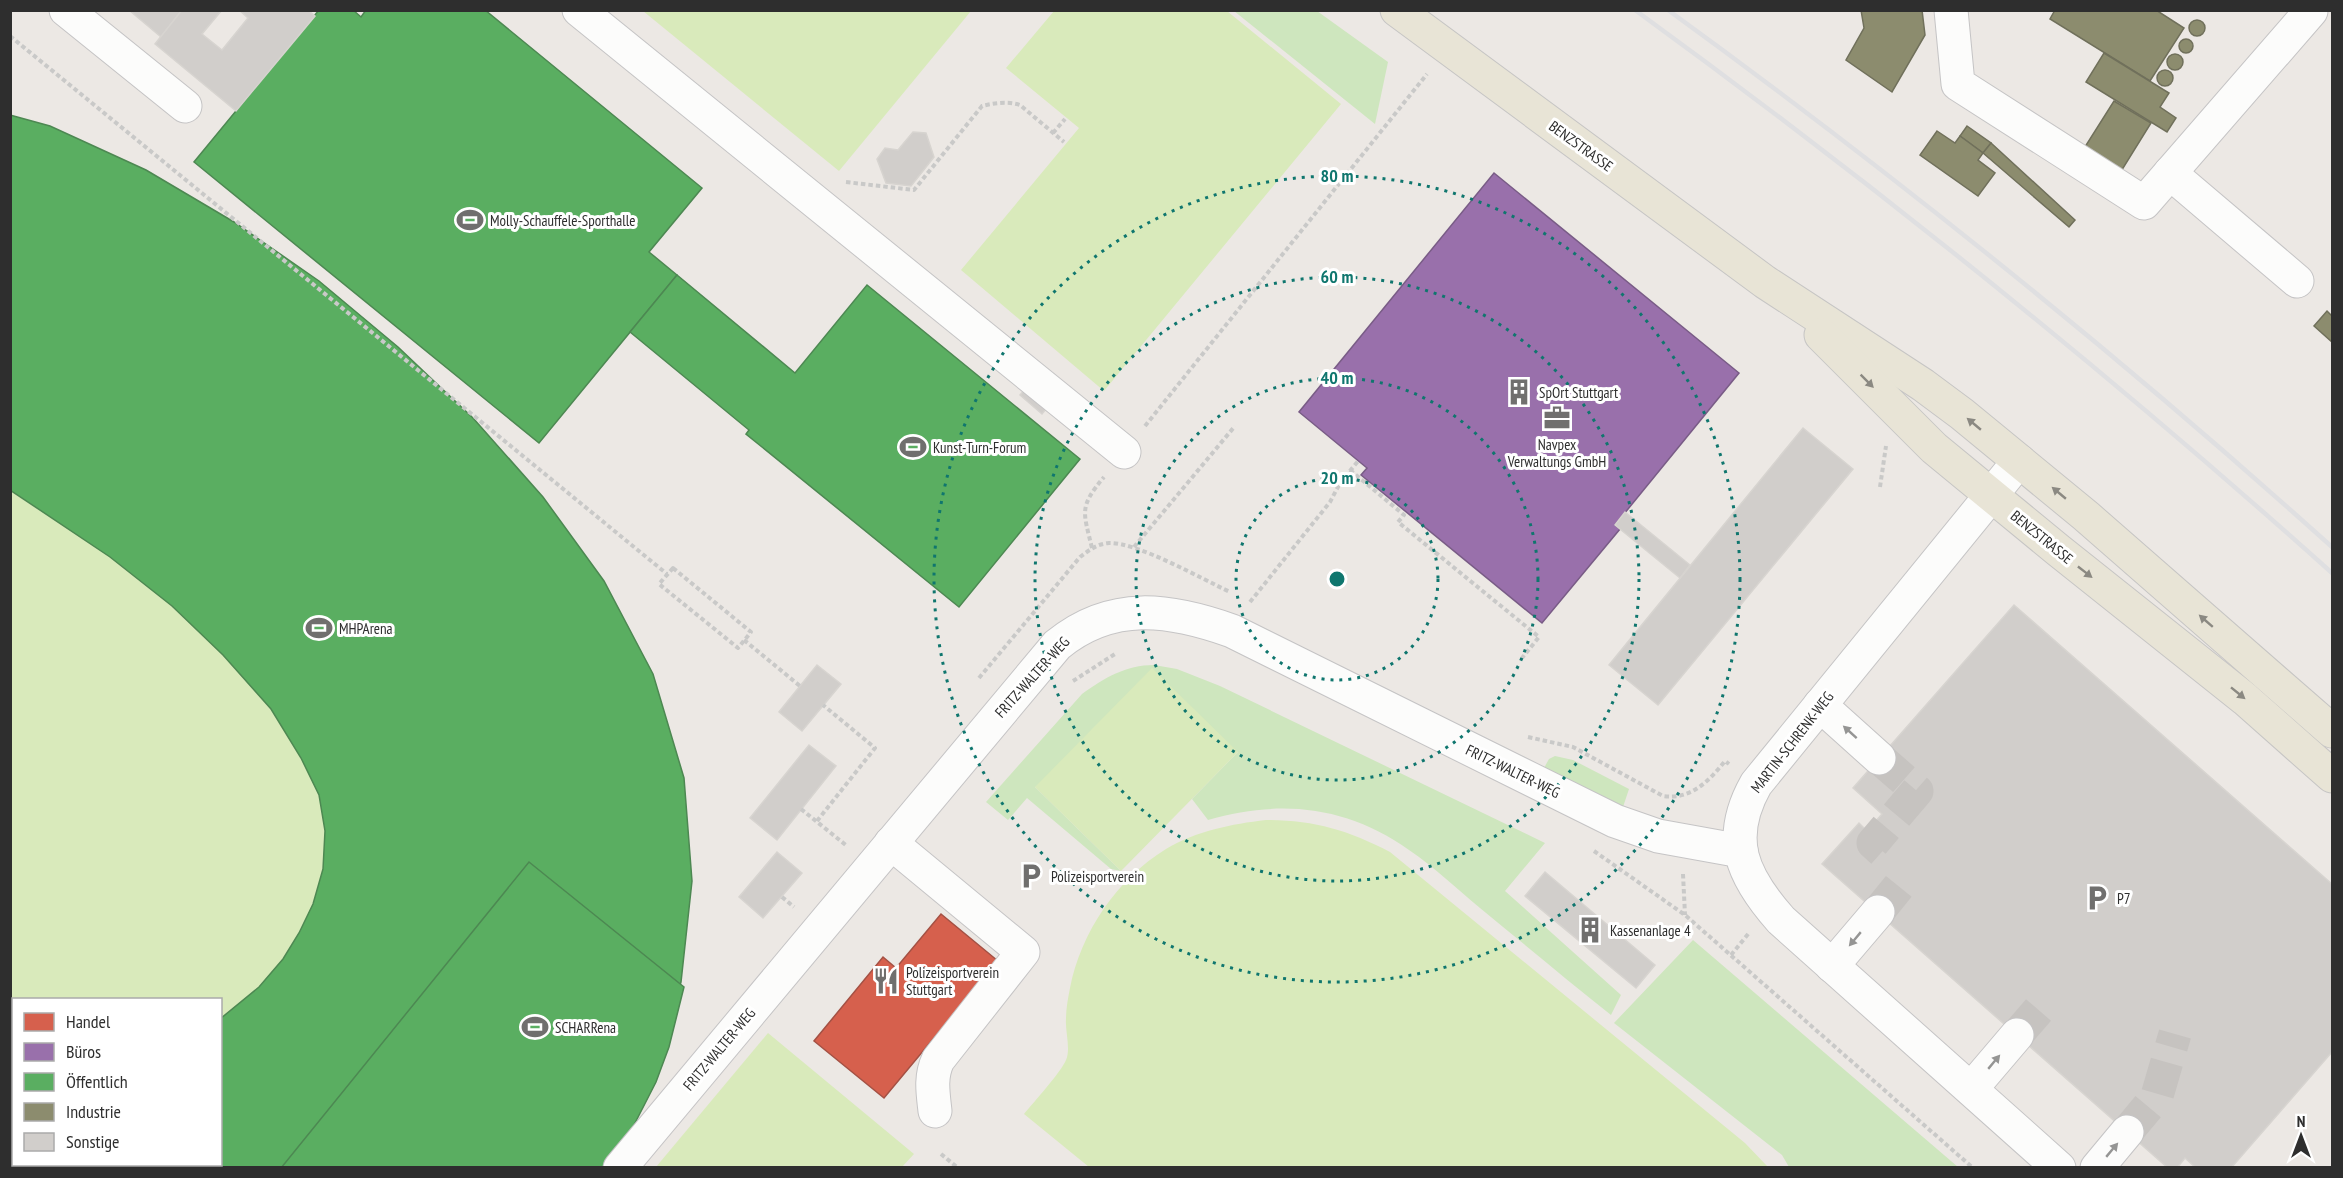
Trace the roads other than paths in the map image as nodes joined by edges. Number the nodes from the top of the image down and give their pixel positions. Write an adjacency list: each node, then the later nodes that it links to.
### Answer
1 (66, 10): 7 (street)
2 (579, 10): 11 (street)
3 (1397, 10): 10 (main road, BENZSTRASSE)
4 (1951, 10): 8 (street)
5 (2311, 11): 6 (street); 8 (street)
6 (2332, 22)
7 (185, 106)
8 (2170, 172): 9 (street)
9 (2298, 280)
10 (1765, 282): 12 (main road, BENZSTRASSE, one-way to 10); 13 (main road, BENZSTRASSE, one-way to 13)
11 (1124, 452)
12 (2019, 461): 13 (street, MARTIN-SCHRENK-WEG); 15 (main road, BENZSTRASSE, one-way to 12)
13 (1991, 495): 14 (street, MARTIN-SCHRENK-WEG); 17 (main road, BENZSTRASSE, one-way to 17)
14 (1820, 705): 16 (street, one-way to 14); 18 (street, MARTIN-SCHRENK-WEG)
15 (2332, 731)
16 (1879, 758)
17 (2332, 776)
18 (1741, 851): 19 (street, FRITZ-WALTER-WEG); 21 (street, MARTIN-SCHRENK-WEG)
19 (882, 854): 24 (street); 26 (street, FRITZ-WALTER-WEG)
20 (1878, 912): 21 (street, one-way to 21)
21 (1832, 966): 23 (street, MARTIN-SCHRENK-WEG)
22 (2017, 1035): 23 (street, one-way to 22)
23 (1971, 1089): 27 (street, MARTIN-SCHRENK-WEG)
24 (935, 1111)
25 (2127, 1132): 28 (street, one-way to 25)
26 (620, 1167)
27 (2059, 1167)
28 (2097, 1167)

